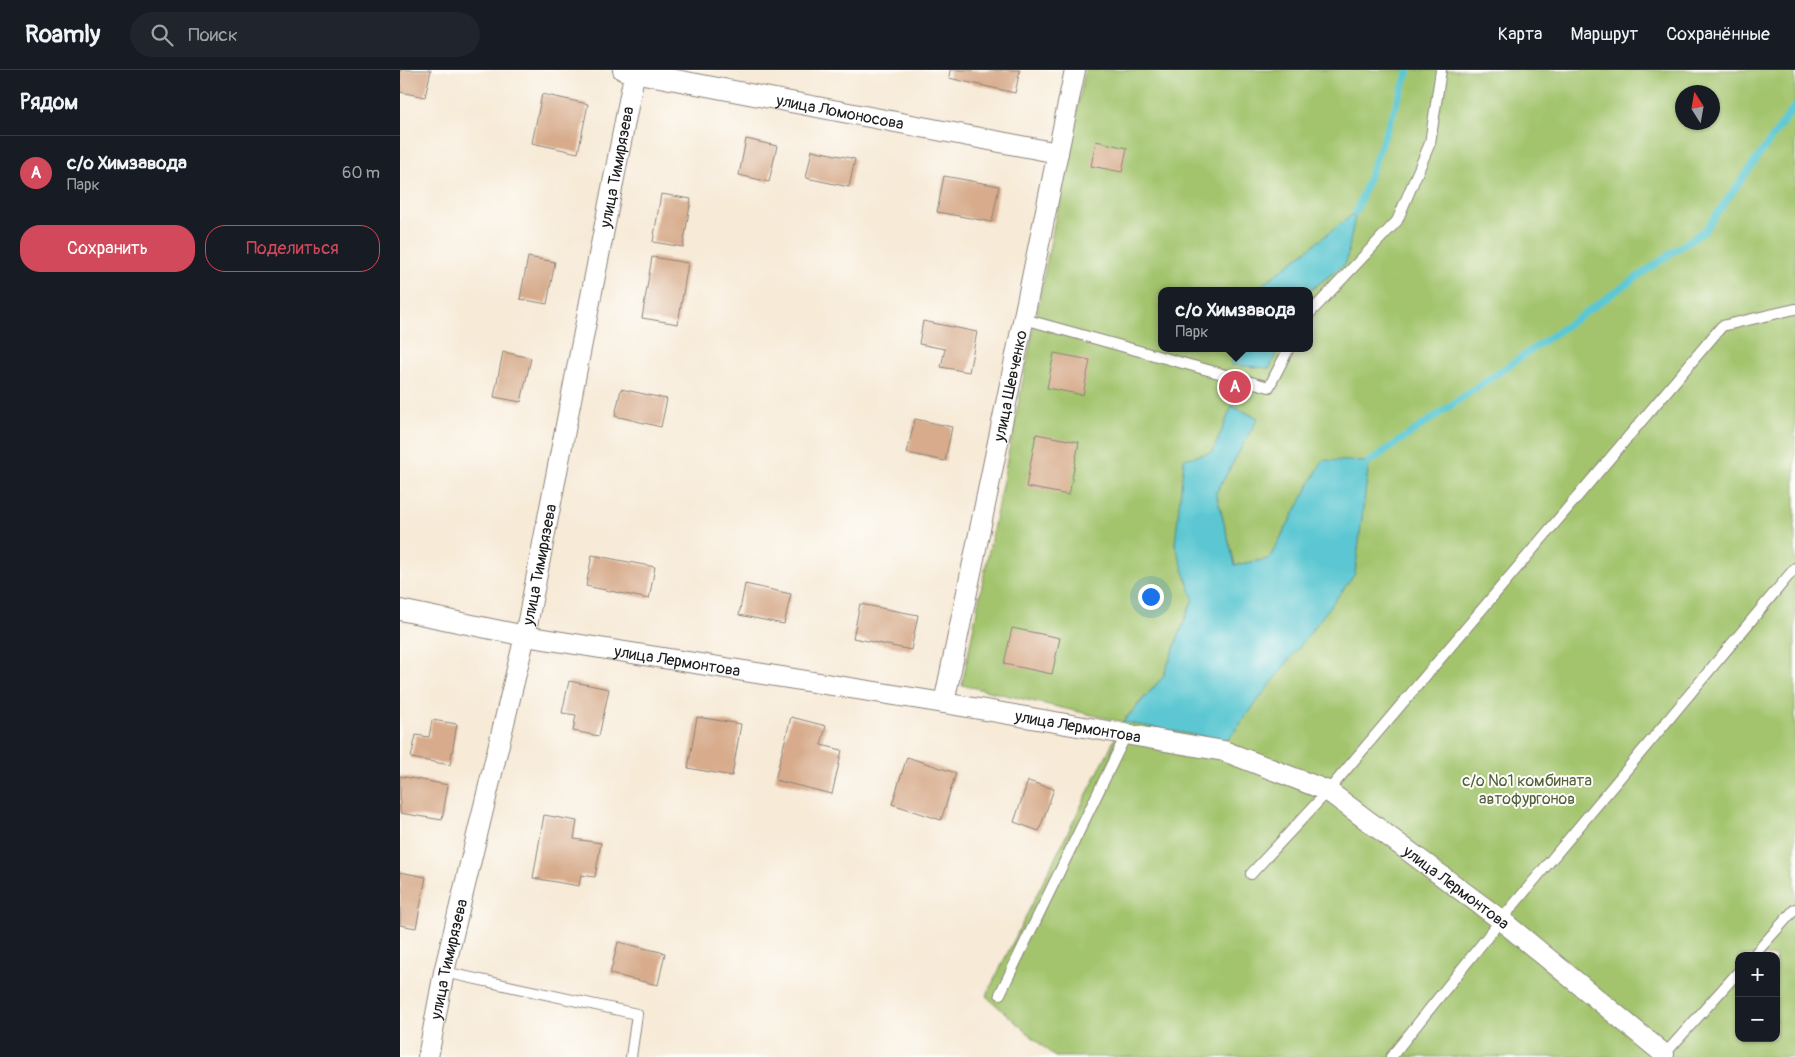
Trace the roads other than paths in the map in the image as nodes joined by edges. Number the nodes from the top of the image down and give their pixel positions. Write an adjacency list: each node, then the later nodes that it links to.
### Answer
1 (1075, 70): 4 (street, улица Шевченко)
2 (1441, 70): 6 (lane)
3 (631, 71): 4 (street, улица Ломоносова); 11 (street, улица Тимирязева)
4 (1058, 153): 7 (street, улица Шевченко)
5 (1795, 309): 14 (lane)
6 (1313, 310)
7 (1024, 319): 8 (lane); 12 (street, улица Шевченко)
8 (1287, 352)
9 (1795, 568): 17 (lane)
10 (400, 610): 11 (street, улица Лермонтова)
11 (525, 636): 12 (street, улица Лермонтова); 19 (street, улица Тимирязева)
12 (944, 703): 13 (street, улица Лермонтова)
13 (1126, 735): 14 (street, улица Лермонтова); 21 (lane)
14 (1328, 791): 15 (lane); 17 (street, улица Лермонтова)
15 (1251, 874)
16 (1795, 909): 18 (lane)
17 (1501, 920): 22 (street, улица Лермонтова); 25 (lane)
18 (1757, 952)
19 (444, 972): 23 (street, улица Тимирязева); 24 (lane)
20 (1735, 975): 22 (lane)
21 (1000, 994)
22 (1663, 1056)
23 (428, 1057)
24 (631, 1057)
25 (1391, 1057)

